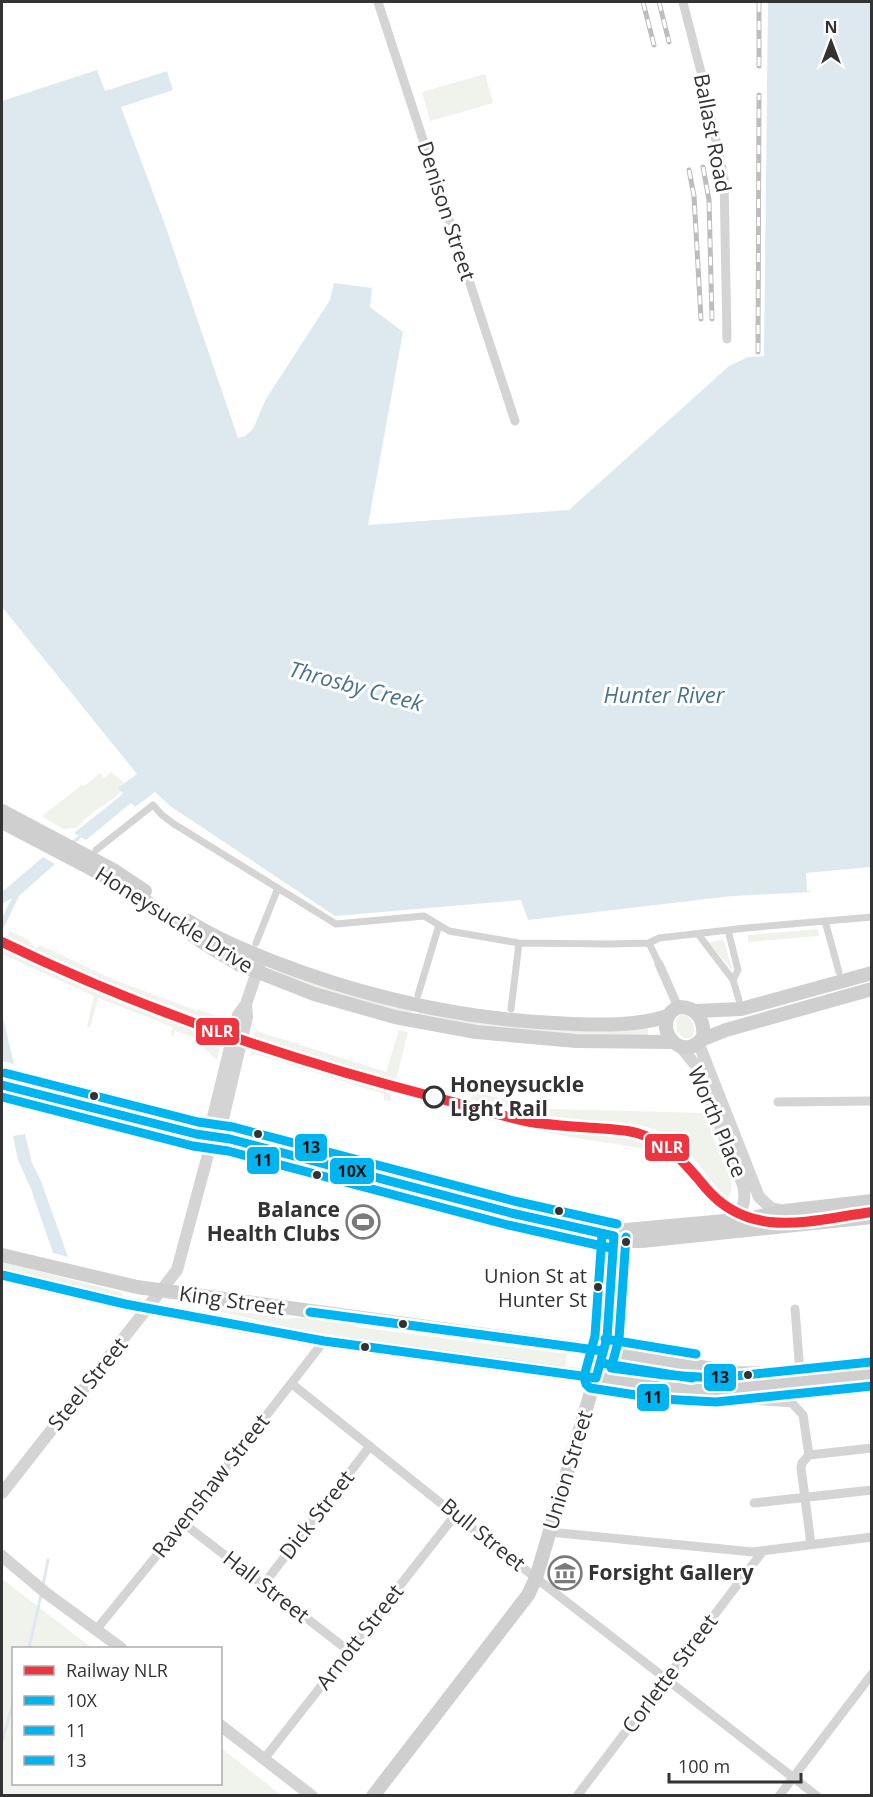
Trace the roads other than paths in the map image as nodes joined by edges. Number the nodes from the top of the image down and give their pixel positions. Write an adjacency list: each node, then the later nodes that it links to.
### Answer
1 (378, 2): 4 (street, Denison Street)
2 (683, 2): 3 (street, Ballast Road)
3 (727, 339)
4 (515, 420)
5 (2, 811): 7 (main road, Honeysuckle Drive)
6 (2, 822): 7 (main road, Honeysuckle Drive)
7 (54, 844): 9 (main road, Honeysuckle Drive)
8 (96, 850): 10 (street)
9 (75, 855): 19 (main road, Honeysuckle Drive); 21 (main road, Honeysuckle Drive)
10 (278, 888): 13 (street); 16 (street)
11 (872, 917): 12 (street)
12 (825, 921): 14 (street); 22 (street)
13 (439, 925): 17 (street); 26 (street)
14 (728, 930): 15 (street); 24 (street)
15 (698, 934): 18 (street); 24 (street)
16 (256, 943)
17 (519, 943): 18 (street); 28 (street)
18 (649, 943): 20 (street)
19 (262, 957): 21 (street, Steel Street); 30 (main road, Honeysuckle Drive)
20 (659, 964): 30 (street)
21 (256, 972): 32 (main road, Honeysuckle Drive); 36 (street, Steel Street)
22 (839, 972)
23 (872, 973): 29 (main road)
24 (733, 980): 27 (street)
25 (872, 989): 31 (main road)
26 (418, 995)
27 (739, 1000)
28 (511, 1009)
29 (696, 1011): 30 (main road); 31 (main road)
30 (673, 1012): 32 (main road)
31 (699, 1041): 32 (main road); 38 (street, Worth Place)
32 (676, 1044): 40 (street, Worth Place)
33 (2, 1085): 36 (main road)
34 (872, 1101): 35 (street)
35 (778, 1102)
36 (213, 1136): 41 (main road); 44 (street, Steel Street)
37 (872, 1201): 38 (main road)
38 (785, 1211): 40 (main road)
39 (872, 1217): 41 (main road)
40 (719, 1221): 41 (main road)
41 (614, 1236): 48 (main road, Union Street)
42 (2, 1255): 44 (main road, King Street)
43 (2, 1275): 45 (main road, King Street)
44 (163, 1290): 45 (street, Steel Street); 48 (main road, King Street)
45 (149, 1308): 47 (main road, King Street); 58 (street, Steel Street)
46 (795, 1309): 49 (street)
47 (324, 1341): 51 (main road, King Street); 52 (street, Ravenshaw Street)
48 (603, 1351): 49 (main road, King Street); 51 (main road, Union Street)
49 (800, 1373): 50 (main road, King Street)
50 (865, 1375): 53 (main road, King Street)
51 (596, 1378): 53 (main road, King Street); 63 (main road, Union Street)
52 (292, 1384): 54 (street, Bull Street); 62 (street, Ravenshaw Street)
53 (716, 1390): 56 (street)
54 (370, 1446): 61 (street, Bull Street); 69 (street, Dick Street)
55 (872, 1448): 56 (street)
56 (809, 1455): 59 (street)
57 (872, 1490): 59 (street)
58 (2, 1492)
59 (804, 1498): 60 (street); 65 (street)
60 (754, 1503)
61 (456, 1514): 68 (street, Bull Street); 72 (street, Arnott Street)
62 (183, 1523): 69 (street, Hall Street); 70 (street, Ravenshaw Street)
63 (549, 1532): 66 (street); 68 (main road, Union Street)
64 (872, 1537): 65 (street)
65 (811, 1544): 66 (street)
66 (763, 1551): 74 (street, Corlette Street)
67 (3, 1558): 70 (street)
68 (536, 1578): 74 (street, Bull Street); 79 (main road, Union Street)
69 (263, 1585): 72 (street, Hall Street)
70 (96, 1630): 71 (street)
71 (121, 1647)
72 (349, 1651): 76 (street, Arnott Street)
73 (872, 1674): 77 (street)
74 (667, 1679): 77 (street, Bull Street); 80 (street, Corlette Street)
75 (222, 1727): 76 (street)
76 (264, 1759): 78 (street)
77 (793, 1777): 81 (street); 82 (street, Bull Street)
78 (312, 1796)
79 (373, 1796)
80 (577, 1796)
81 (779, 1796)
82 (817, 1796)

